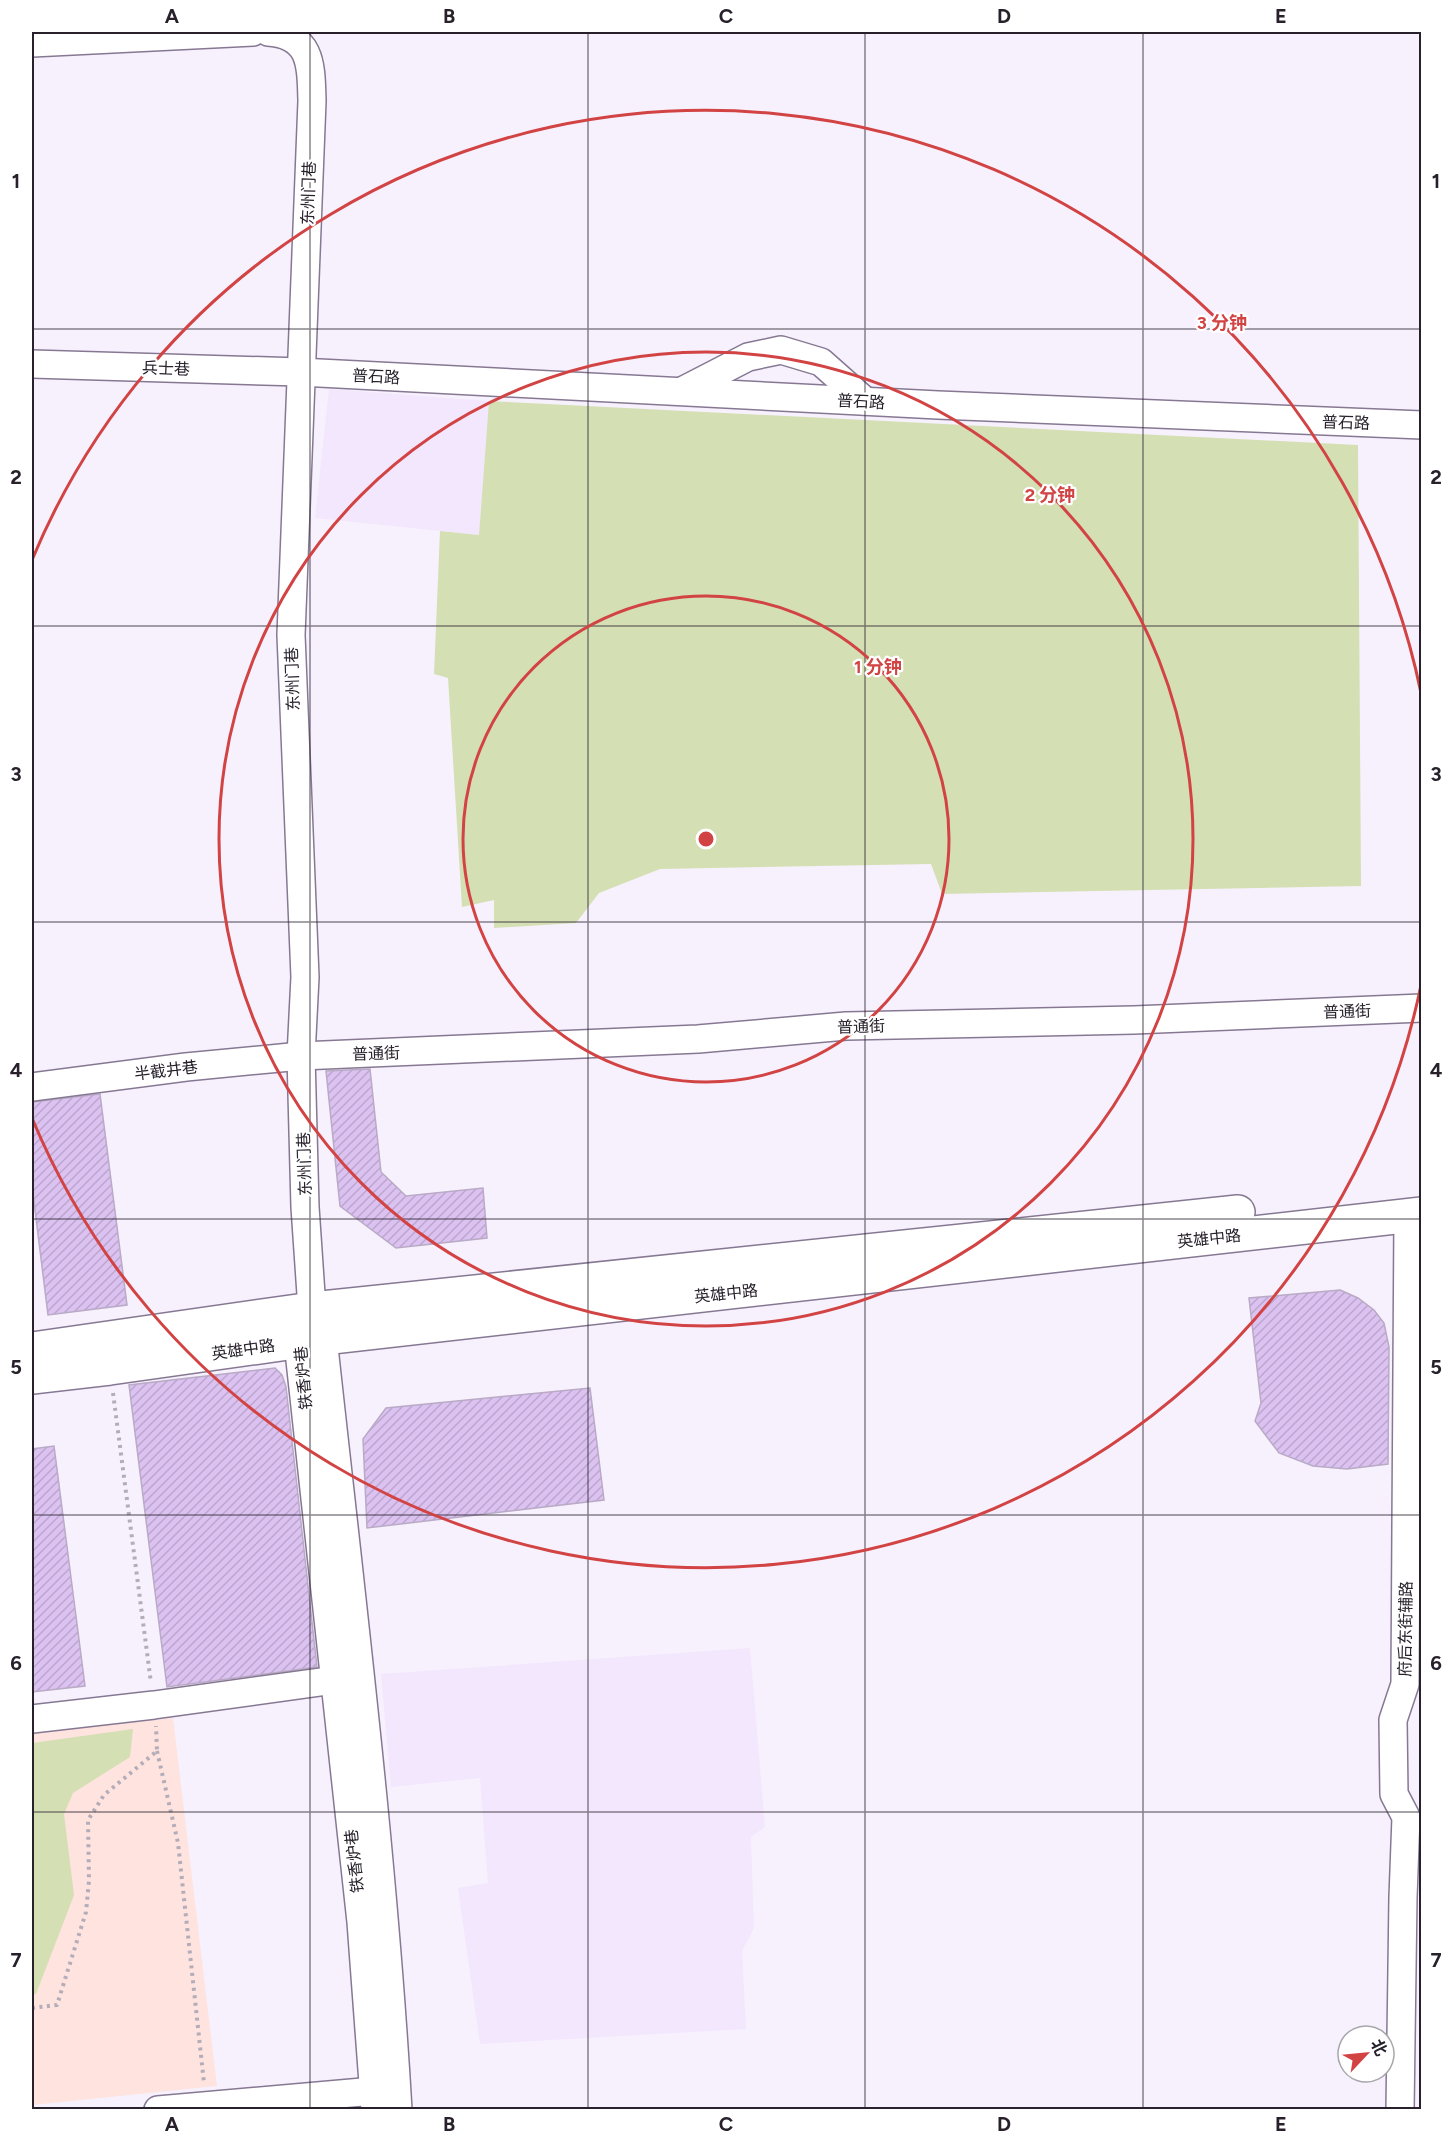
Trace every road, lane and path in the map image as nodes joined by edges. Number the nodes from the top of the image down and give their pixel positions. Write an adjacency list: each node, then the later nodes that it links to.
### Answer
1 (253, 32): 3 (street)
2 (267, 32): 5 (street, 东州门巷)
3 (32, 43)
4 (32, 364): 5 (street, 兵士巷)
5 (300, 372): 6 (street, 普石路); 10 (street, 东州门巷)
6 (680, 392): 7 (street, 普石路); 7 (street)
7 (865, 402): 8 (street, 普石路)
8 (1422, 425)
9 (1422, 1008): 10 (street, 普通街)
10 (301, 1056): 11 (street, 半截井巷); 13 (street, 东州门巷)
11 (32, 1087)
12 (1417, 1208): 13 (main road, 英雄中路); 22 (street, 府后东街辅路)
13 (311, 1329): 14 (main road, 英雄中路); 15 (main road, 英雄中路); 16 (street, 铁香炉巷)
14 (32, 1349)
15 (32, 1377)
16 (348, 1681): 17 (street); 19 (street, 铁香炉巷)
17 (32, 1719)
18 (158, 1751): 20 (path)
19 (386, 2099): 20 (street)
20 (206, 2105): 21 (street)
21 (158, 2109)
22 (1400, 2109)

